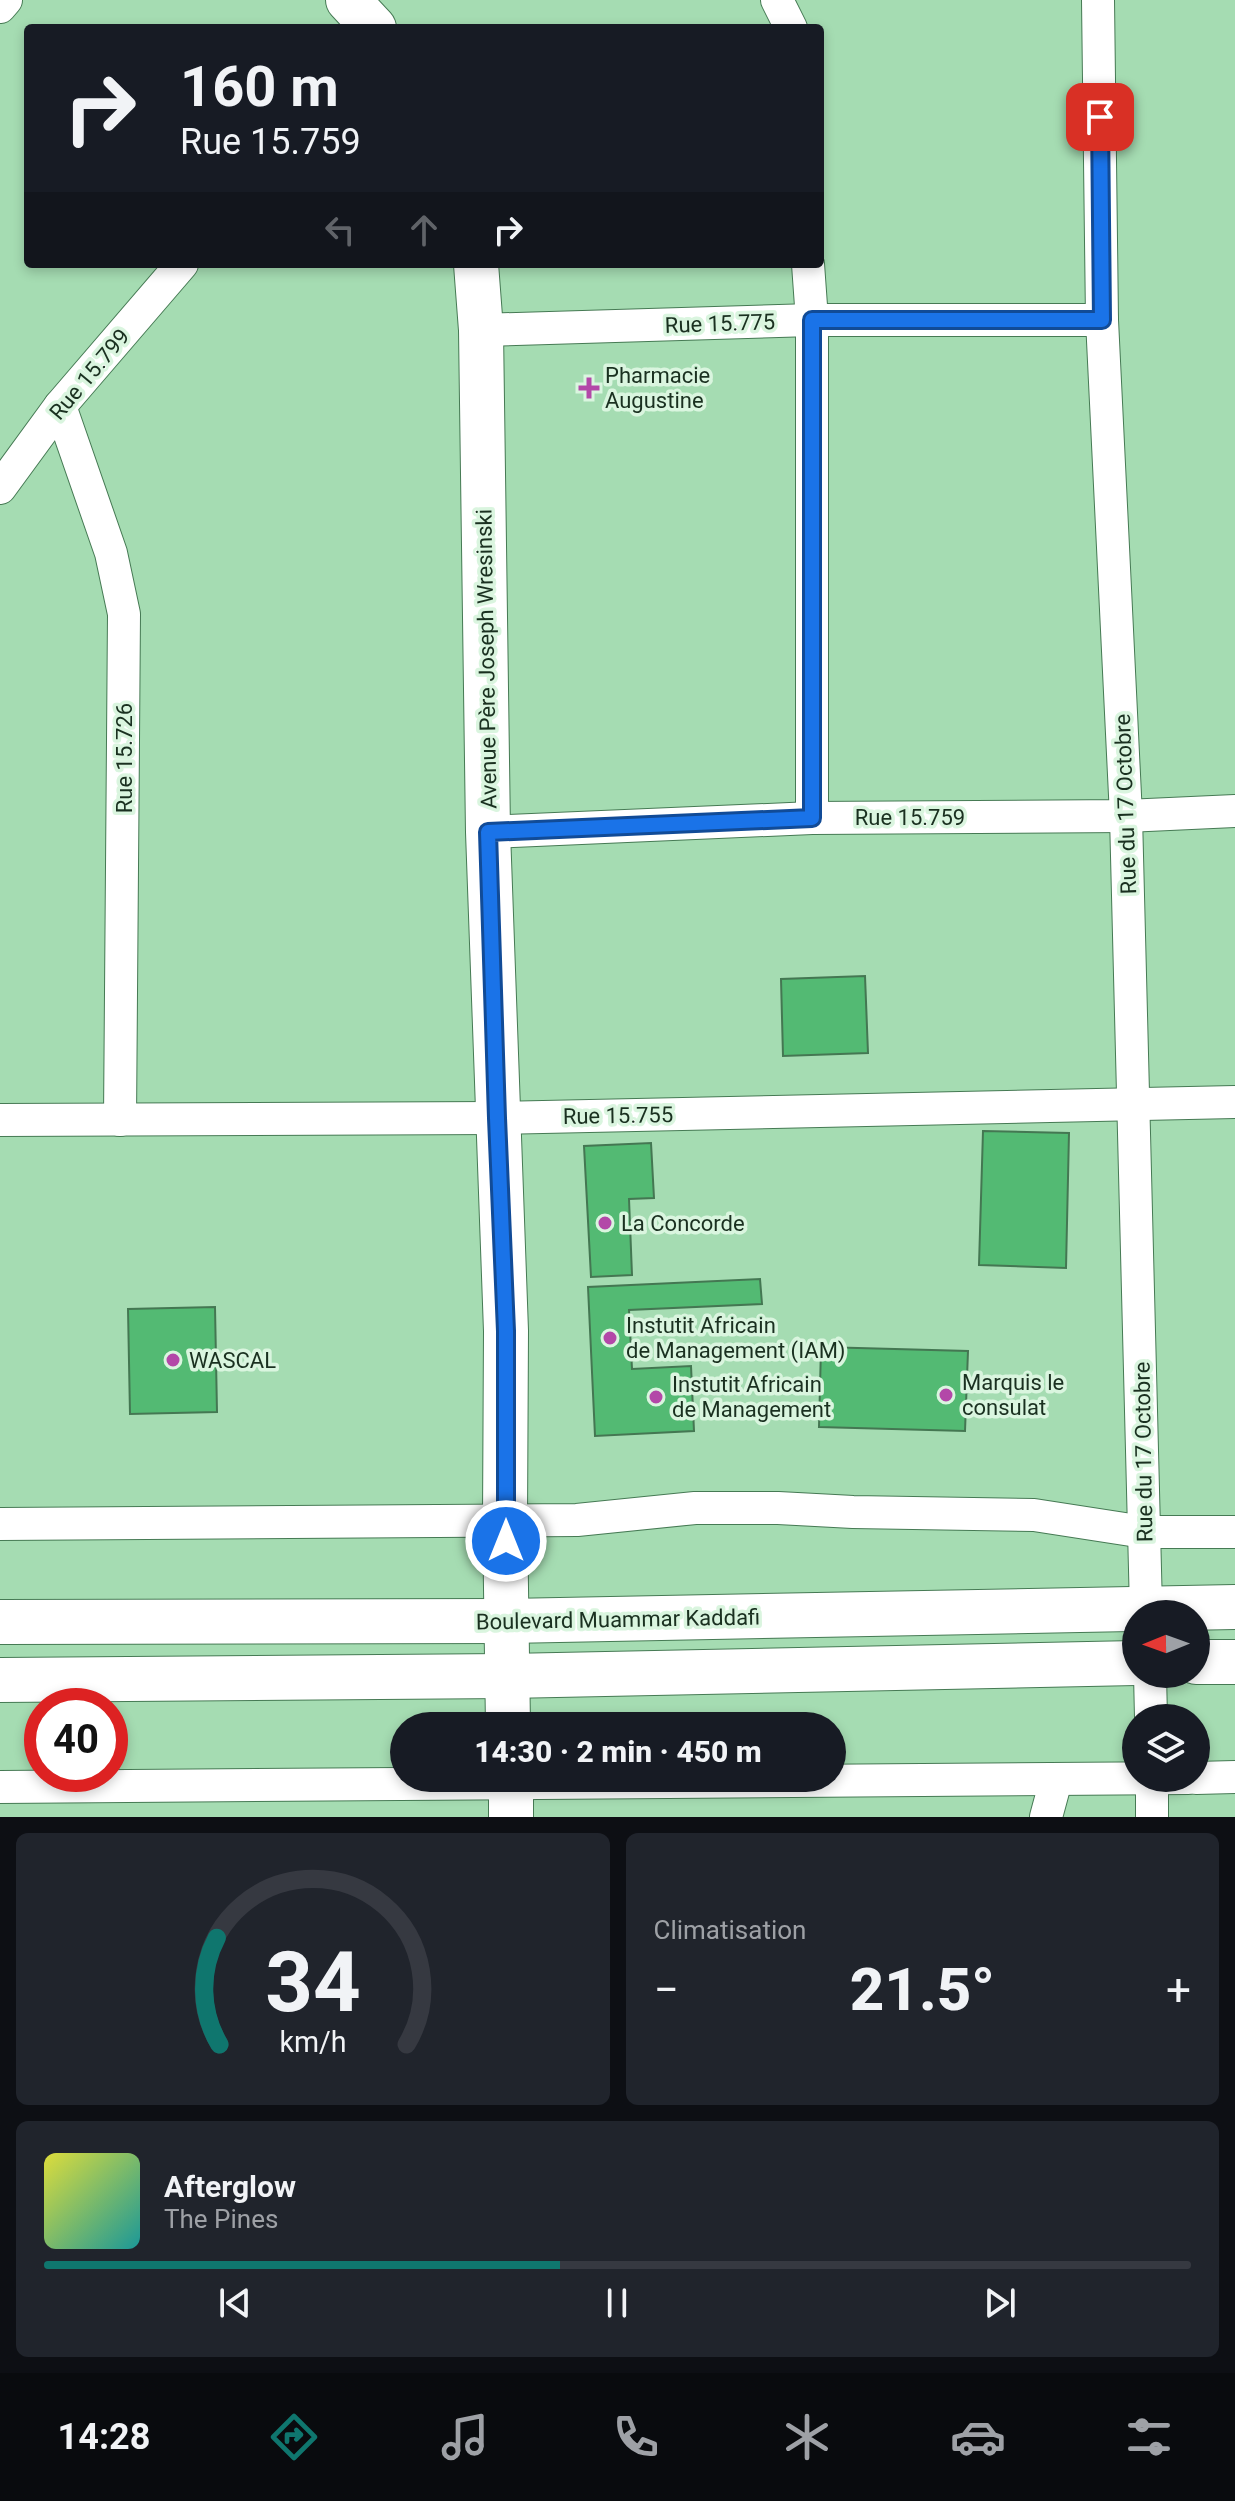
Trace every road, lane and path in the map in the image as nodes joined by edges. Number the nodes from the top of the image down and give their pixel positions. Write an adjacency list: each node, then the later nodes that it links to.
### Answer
1 (6, 0): 5 (street)
2 (348, 0): 6 (main road)
3 (777, 0): 7 (street)
4 (1098, 0): 12 (street, Rue du 17 Octobre)
5 (0, 7)
6 (370, 24)
7 (789, 24)
8 (179, 268): 14 (street, Rue 15.799)
9 (476, 268): 13 (main road, Avenue Père Joseph Wresinski)
10 (808, 268): 11 (street)
11 (812, 320): 12 (street, Rue 15.775); 13 (street, Rue 15.775); 18 (street)
12 (1102, 320): 17 (street, Rue du 17 Octobre)
13 (481, 330): 19 (main road, Avenue Père Joseph Wresinski)
14 (60, 406): 15 (street, Rue 15.799); 24 (street, Rue 15.726)
15 (0, 488)
16 (1235, 811): 17 (street, Rue 15.759)
17 (1126, 816): 18 (street, Rue 15.759); 21 (street, Rue du 17 Octobre)
18 (812, 818): 19 (street, Rue 15.759)
19 (488, 832): 22 (main road, Avenue Père Joseph Wresinski)
20 (1235, 1102): 21 (street, Rue 15.755)
21 (1135, 1104): 22 (street, Rue 15.755); 27 (street, Rue du 17 Octobre)
22 (497, 1118): 24 (street, Rue 15.755); 25 (main road, Avenue Père Joseph Wresinski)
23 (0, 1120): 24 (street, Rue 15.755)
24 (120, 1120)
25 (505, 1519): 26 (street); 27 (street); 33 (main road, Avenue Père Joseph Wresinski)
26 (0, 1524)
27 (1144, 1532): 28 (street); 29 (street, Rue du 17 Octobre)
28 (1235, 1532)
29 (1146, 1600)
30 (1235, 1607): 31 (main road, Boulevard Muammar Kaddafi)
31 (1210, 1608)
32 (1122, 1609): 33 (main road, Boulevard Muammar Kaddafi)
33 (507, 1621): 34 (main road, Boulevard Muammar Kaddafi); 38 (main road, Avenue Père Joseph Wresinski)
34 (0, 1622)
35 (1210, 1662): 36 (main road)
36 (1235, 1662)
37 (1122, 1663): 38 (main road)
38 (506, 1676): 39 (main road); 40 (main road, Avenue Père Joseph Wresinski)
39 (0, 1680)
40 (507, 1712)
41 (1235, 1777): 42 (street)
42 (1210, 1778)
43 (1122, 1779): 44 (street)
44 (1056, 1780): 47 (street); 48 (street)
45 (0, 1787): 47 (street)
46 (1152, 1792): 49 (street)
47 (511, 1793)
48 (1046, 1817)
49 (1152, 1817)

